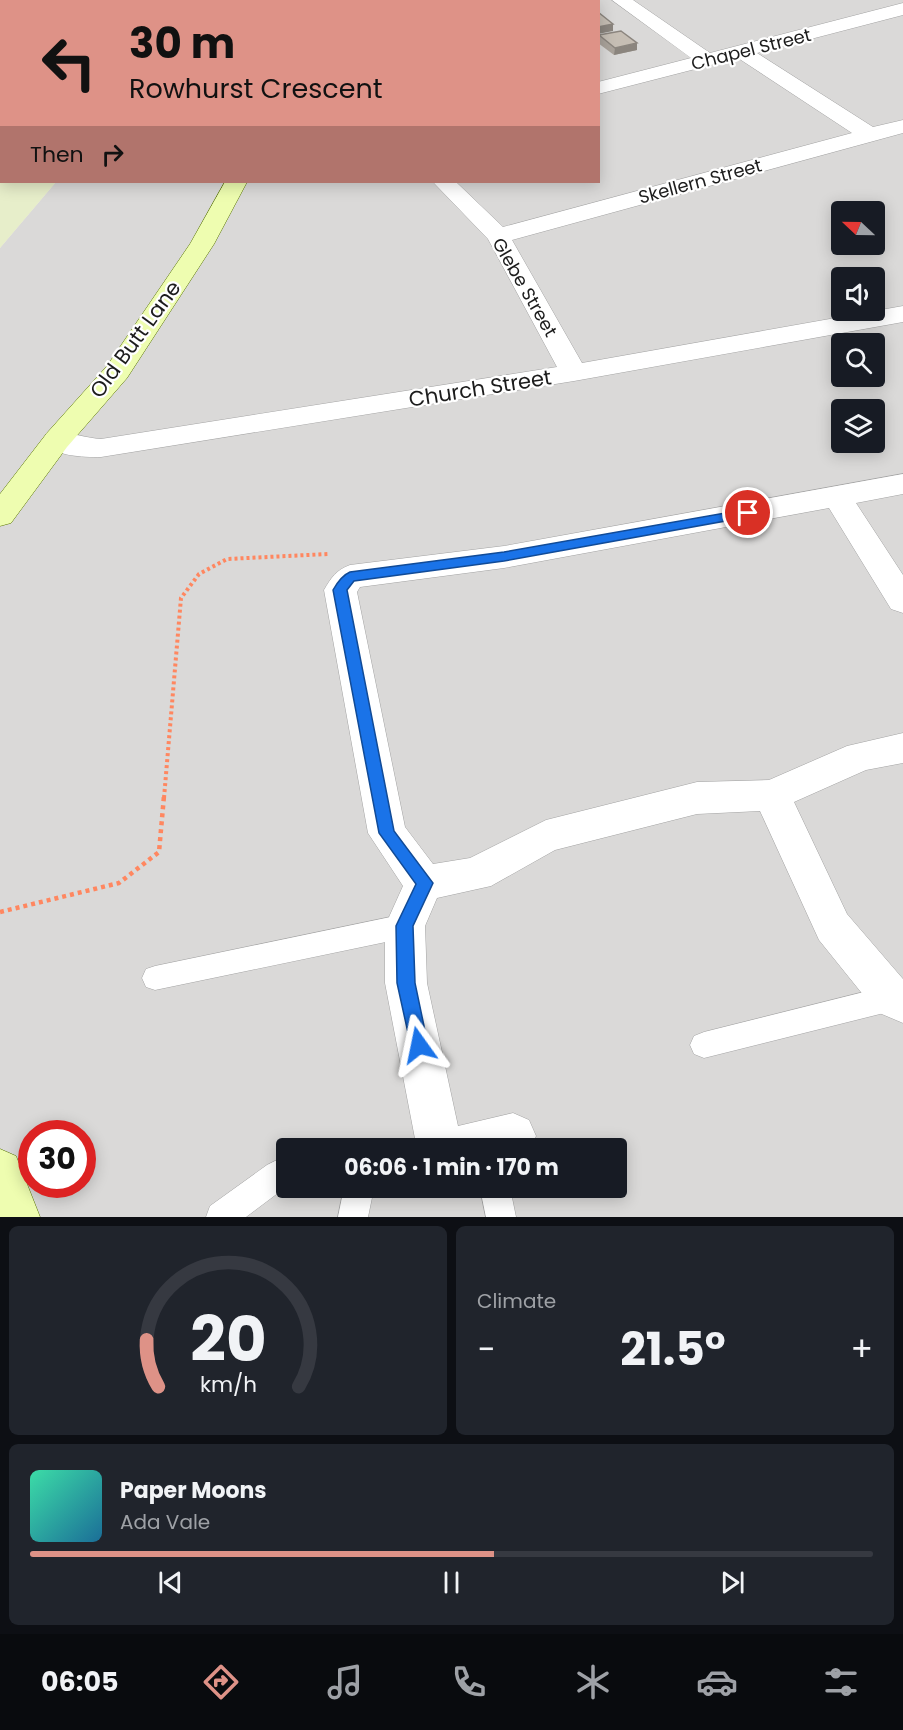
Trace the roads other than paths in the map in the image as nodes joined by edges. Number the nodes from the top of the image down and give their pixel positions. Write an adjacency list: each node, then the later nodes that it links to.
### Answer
1 (621, 0): 4 (street)
2 (903, 9): 3 (street, Chapel Street)
3 (742, 51): 4 (street, Chapel Street); 7 (street)
4 (707, 60): 5 (street, Chapel Street)
5 (600, 87)
6 (903, 126): 7 (street, Skellern Street)
7 (870, 135): 10 (street, Skellern Street)
8 (235, 183): 13 (street, Old Butt Lane)
9 (445, 183): 10 (street, Glebe Street)
10 (498, 236): 12 (street, Glebe Street)
11 (903, 314): 12 (street, Church Street)
12 (574, 373): 13 (street, Church Street)
13 (57, 440): 16 (street, Old Butt Lane)
14 (903, 484): 15 (street)
15 (837, 497): 17 (street); 20 (street)
16 (0, 516)
17 (903, 601)
18 (903, 748): 19 (street)
19 (771, 795): 20 (street); 23 (street)
20 (424, 883): 21 (street)
21 (405, 926): 22 (lane); 25 (street)
22 (155, 978)
23 (897, 1000): 24 (lane)
24 (704, 1045)
25 (438, 1138)
26 (0, 1172): 30 (street)
27 (276, 1176): 31 (lane)
28 (357, 1198): 32 (lane)
29 (497, 1198): 33 (lane)
30 (16, 1217)
31 (221, 1217)
32 (353, 1217)
33 (501, 1217)

